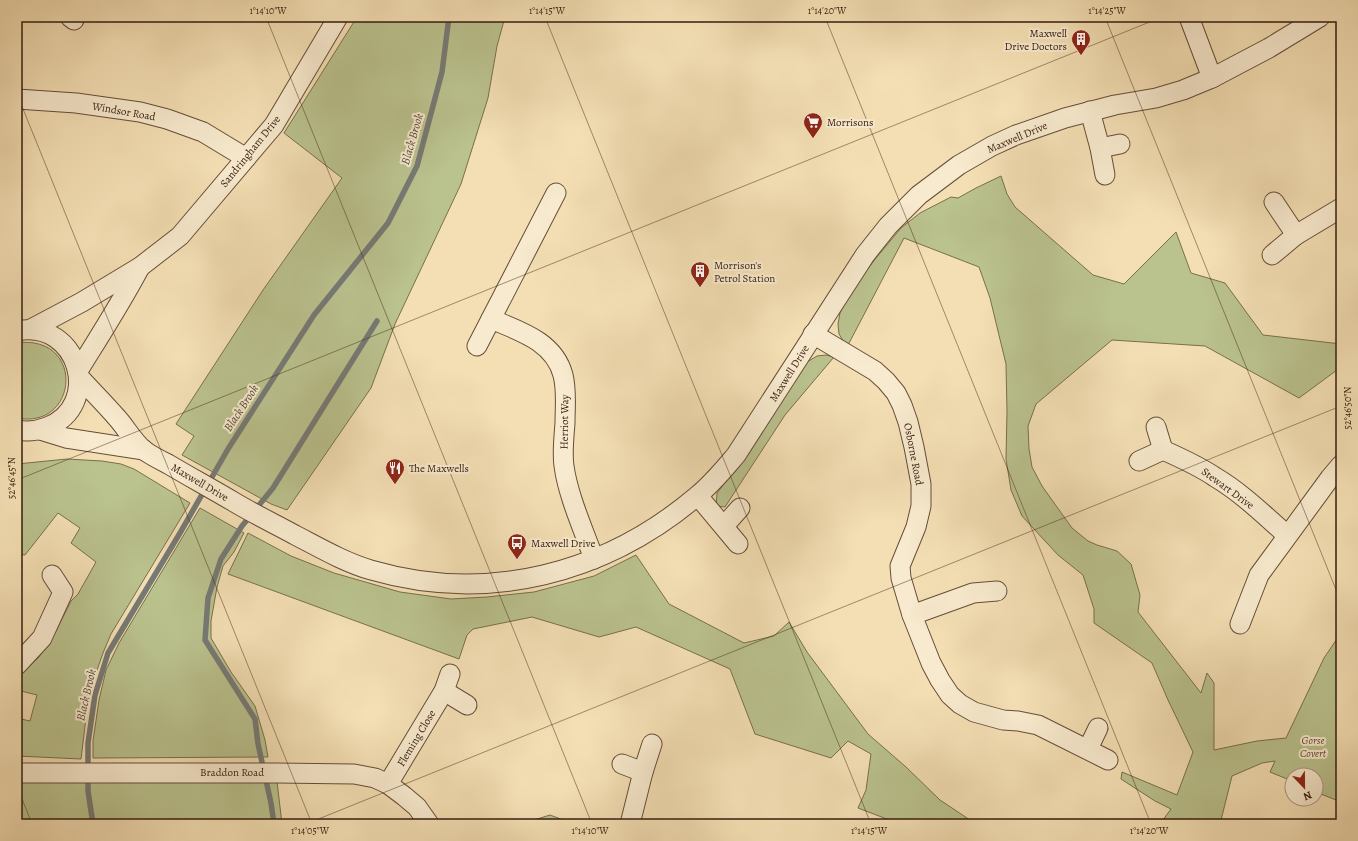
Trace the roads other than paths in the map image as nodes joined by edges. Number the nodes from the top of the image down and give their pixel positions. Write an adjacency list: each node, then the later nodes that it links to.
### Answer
1 (338, 17): 9 (street, Sandringham Drive)
2 (1189, 17): 4 (street)
3 (1320, 17): 4 (street, Maxwell Drive)
4 (1212, 78): 6 (street, Maxwell Drive)
5 (17, 99): 9 (street, Windsor Road)
6 (1090, 111): 8 (street); 19 (street, Maxwell Drive)
7 (1120, 144): 8 (street)
8 (1100, 148): 10 (street)
9 (246, 158): 16 (street, Sandringham Drive)
10 (1105, 175)
11 (556, 192): 17 (street)
12 (1274, 202): 14 (street)
13 (1341, 208): 14 (street)
14 (1296, 235): 15 (street)
15 (1272, 255)
16 (140, 267): 18 (street, Sandringham Drive); 21 (street, Sandringham Drive)
17 (491, 319): 20 (street); 34 (street, Herriot Way)
18 (21, 330): 21 (street)
19 (812, 334): 29 (street, Maxwell Drive); 37 (street, Osborne Road)
20 (477, 346)
21 (78, 374): 23 (street); 25 (street, Maxwell Drive)
22 (1156, 427): 26 (street)
23 (31, 430): 24 (street); 25 (street, Maxwell Drive)
24 (17, 438)
25 (144, 450): 34 (street, Maxwell Drive)
26 (1163, 450): 27 (street); 32 (street, Stewart Drive)
27 (1140, 461)
28 (1341, 465): 32 (street)
29 (698, 496): 31 (street); 34 (street, Maxwell Drive)
30 (740, 508): 31 (street)
31 (724, 526): 33 (street)
32 (1287, 536): 38 (street)
33 (738, 544)
34 (594, 560)
35 (52, 575): 39 (street)
36 (998, 591): 37 (street)
37 (912, 615): 45 (street, Osborne Road)
38 (1240, 624)
39 (17, 665)
40 (450, 674): 41 (street, Fleming Close)
41 (444, 691): 42 (street); 50 (street, Fleming Close)
42 (467, 704)
43 (1098, 728): 45 (street)
44 (652, 744): 48 (street)
45 (1088, 749): 46 (street, Osborne Road)
46 (1108, 760)
47 (622, 764): 48 (street)
48 (643, 772): 52 (street)
49 (17, 773): 50 (street, Braddon Road)
50 (388, 784): 51 (street, Braddon Road)
51 (429, 824)
52 (630, 824)

